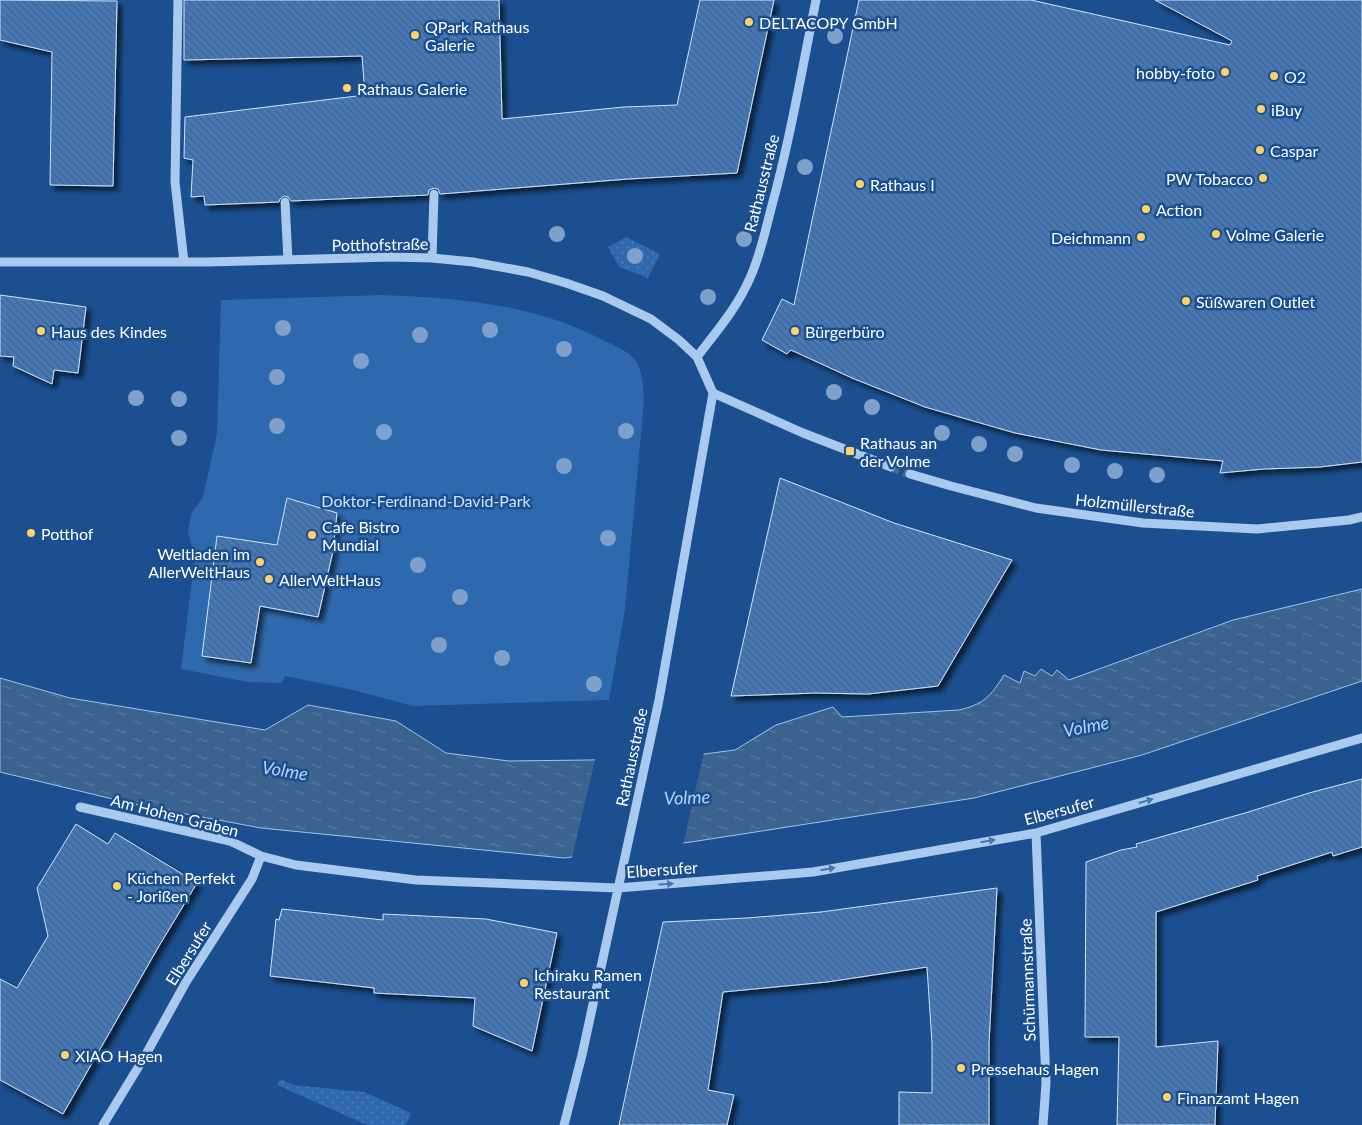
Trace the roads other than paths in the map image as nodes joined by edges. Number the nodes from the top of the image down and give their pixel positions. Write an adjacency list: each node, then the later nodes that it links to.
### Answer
1 (178, 0): 8 (street)
2 (816, 0): 9 (street, Rathausstraße)
3 (434, 194): 5 (street)
4 (285, 202): 6 (street)
5 (432, 258): 6 (street, Potthofstraße); 9 (street, Potthofstraße)
6 (288, 260): 8 (street, Potthofstraße)
7 (0, 262): 8 (street, Potthofstraße)
8 (184, 262)
9 (697, 357): 10 (street, Potthofstraße)
10 (713, 394): 11 (street); 18 (street, Rathausstraße)
11 (891, 467)
12 (910, 474): 13 (street, Holzmüllerstraße)
13 (1362, 517)
14 (1362, 738): 16 (street, Elbersufer, one-way to 14)
15 (80, 807): 17 (street, Am Hohen Graben)
16 (1036, 833): 18 (street, Elbersufer, one-way to 16); 21 (street, Schürmannstraße)
17 (261, 856): 18 (street, Elbersufer); 19 (street, Elbersufer)
18 (618, 888): 20 (street, Rathausstraße)
19 (103, 1125)
20 (564, 1125)
21 (1044, 1125)

